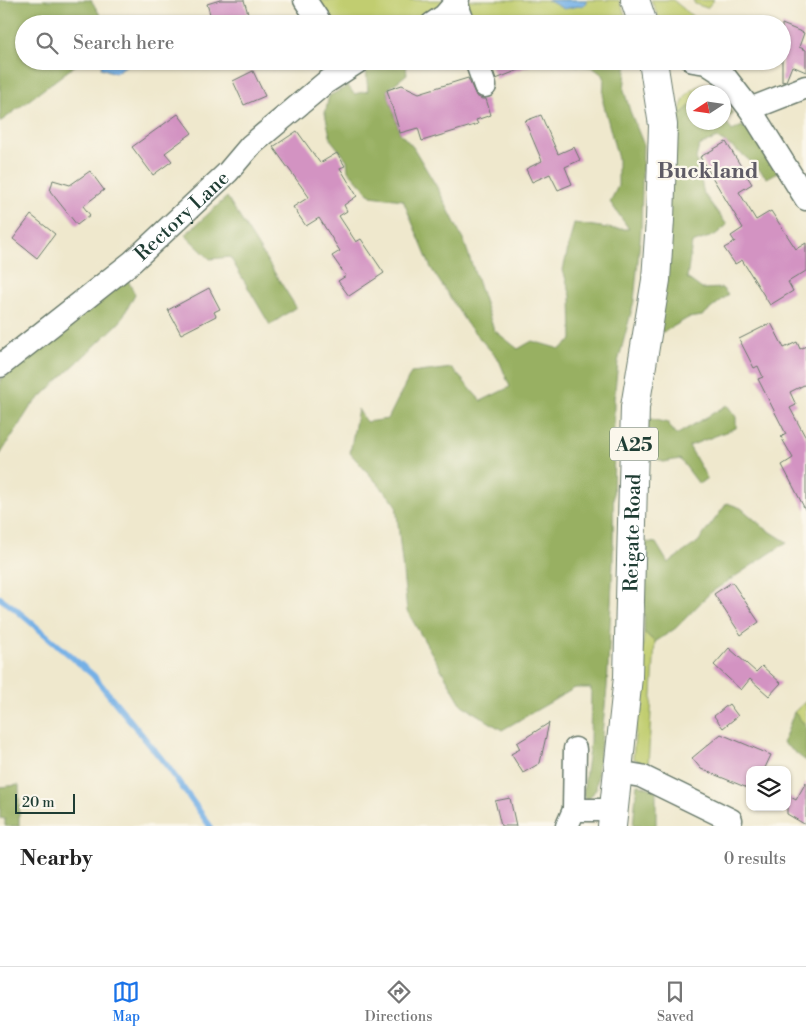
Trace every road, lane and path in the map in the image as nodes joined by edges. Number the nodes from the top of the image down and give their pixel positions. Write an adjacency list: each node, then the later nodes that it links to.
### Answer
1 (305, 0): 4 (street)
2 (634, 0): 7 (main road)
3 (457, 1): 5 (street); 6 (street)
4 (315, 15)
5 (445, 15)
6 (461, 15)
7 (640, 15)
8 (343, 70): 16 (street, Rectory Lane)
9 (479, 70): 12 (street)
10 (660, 70): 18 (main road, Reigate Road / A25)
11 (717, 70): 14 (street)
12 (485, 86)
13 (806, 87): 14 (street)
14 (750, 109): 15 (street)
15 (806, 199)
16 (0, 366)
17 (575, 749): 19 (street)
18 (618, 772): 20 (main road, Reigate Road / A25); 21 (street)
19 (570, 818): 20 (street)
20 (612, 818)
21 (731, 820)

